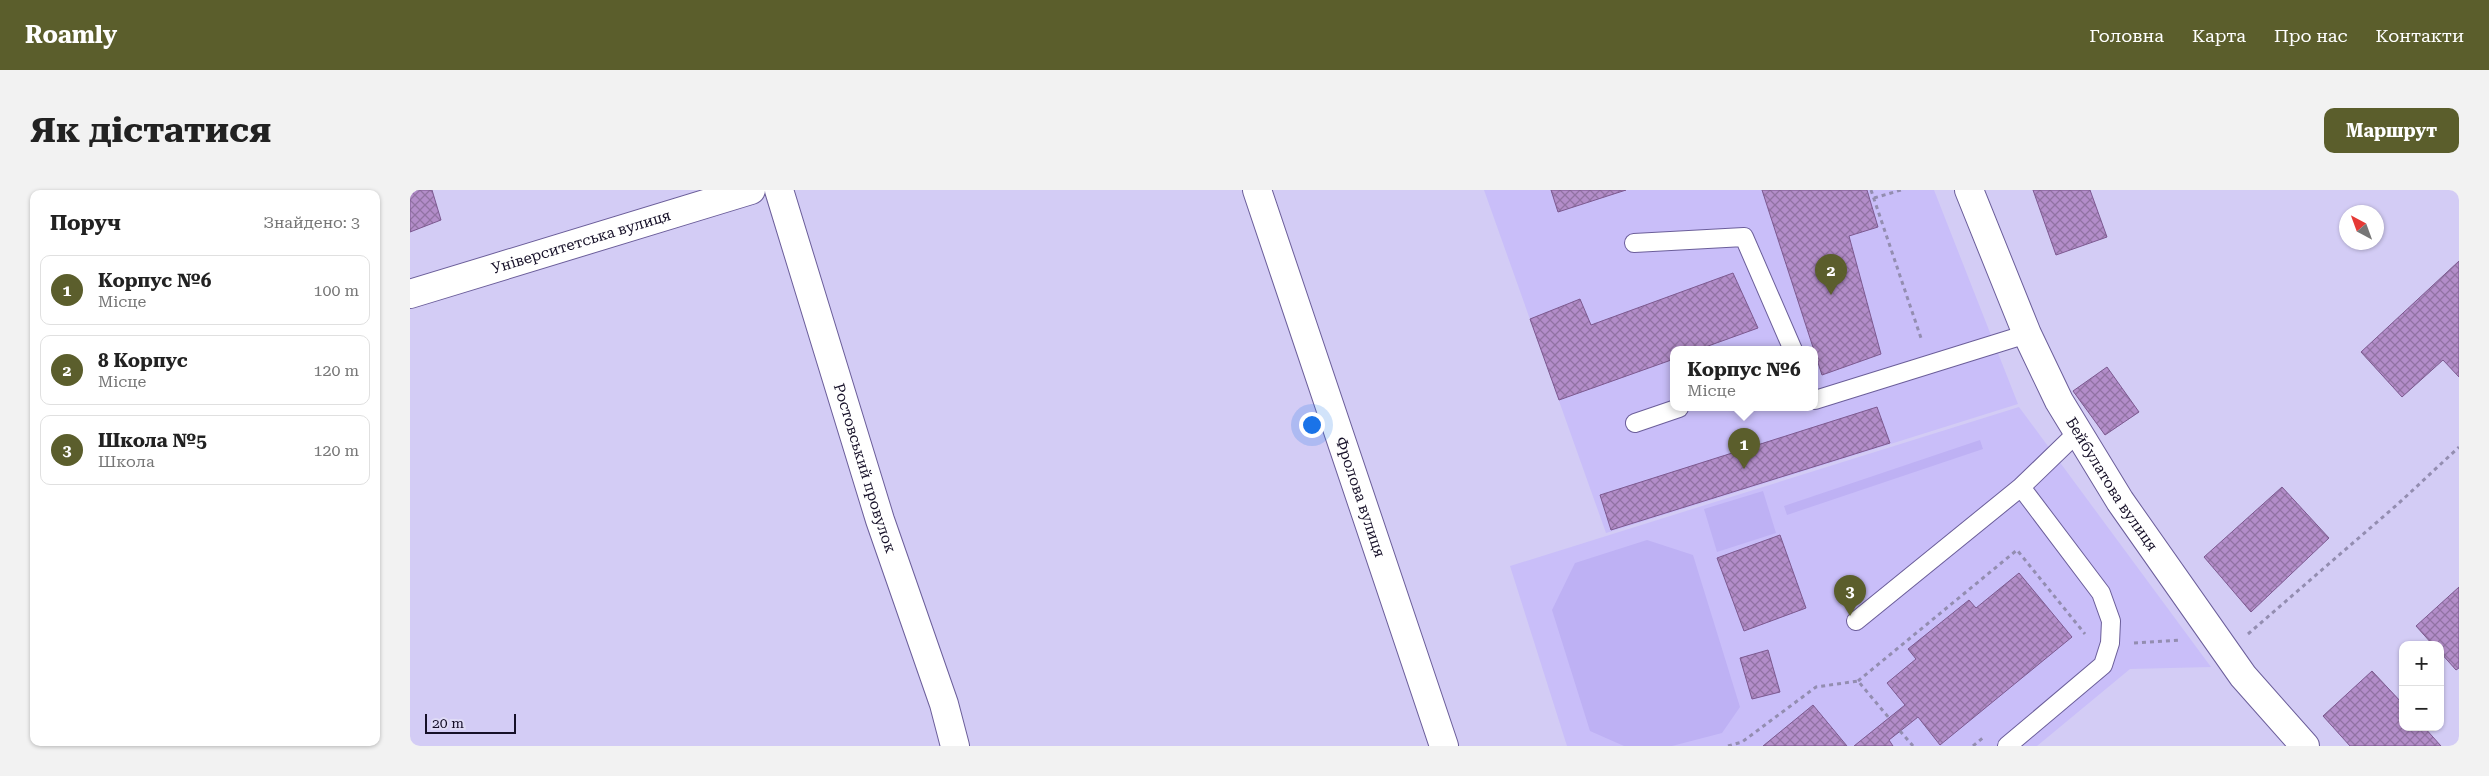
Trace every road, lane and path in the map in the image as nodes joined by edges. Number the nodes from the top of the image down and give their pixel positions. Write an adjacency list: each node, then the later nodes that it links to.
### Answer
1 (751, 190): 9 (street, Університетська вулиця)
2 (779, 190): 28 (street, Ростовський провулок)
3 (1257, 190): 29 (street, Фролова вулиця)
4 (1871, 190): 7 (path)
5 (1901, 190): 7 (path)
6 (1969, 190): 10 (street, Бейбулатова вулиця)
7 (1874, 198): 12 (path)
8 (1634, 243): 11 (lane)
9 (410, 294)
10 (2026, 334): 12 (lane); 16 (street, Бейбулатова вулиця)
11 (1791, 346)
12 (1930, 365): 13 (lane)
13 (1818, 399)
14 (1670, 411): 15 (lane)
15 (1635, 423)
16 (2078, 432): 18 (lane); 23 (street, Бейбулатова вулиця)
17 (2459, 447): 23 (path)
18 (2020, 487): 19 (lane); 33 (lane)
19 (1856, 621)
20 (2088, 637): 24 (path)
21 (2177, 639): 22 (path)
22 (2155, 642)
23 (2227, 652): 34 (street, Бейбулатова вулиця)
24 (1858, 681): 25 (path); 30 (path)
25 (1889, 718)
26 (1900, 731): 31 (path)
27 (1988, 733): 32 (path)
28 (955, 746)
29 (1444, 746)
30 (1728, 746)
31 (1913, 746)
32 (1973, 746)
33 (2007, 746)
34 (2305, 746)

